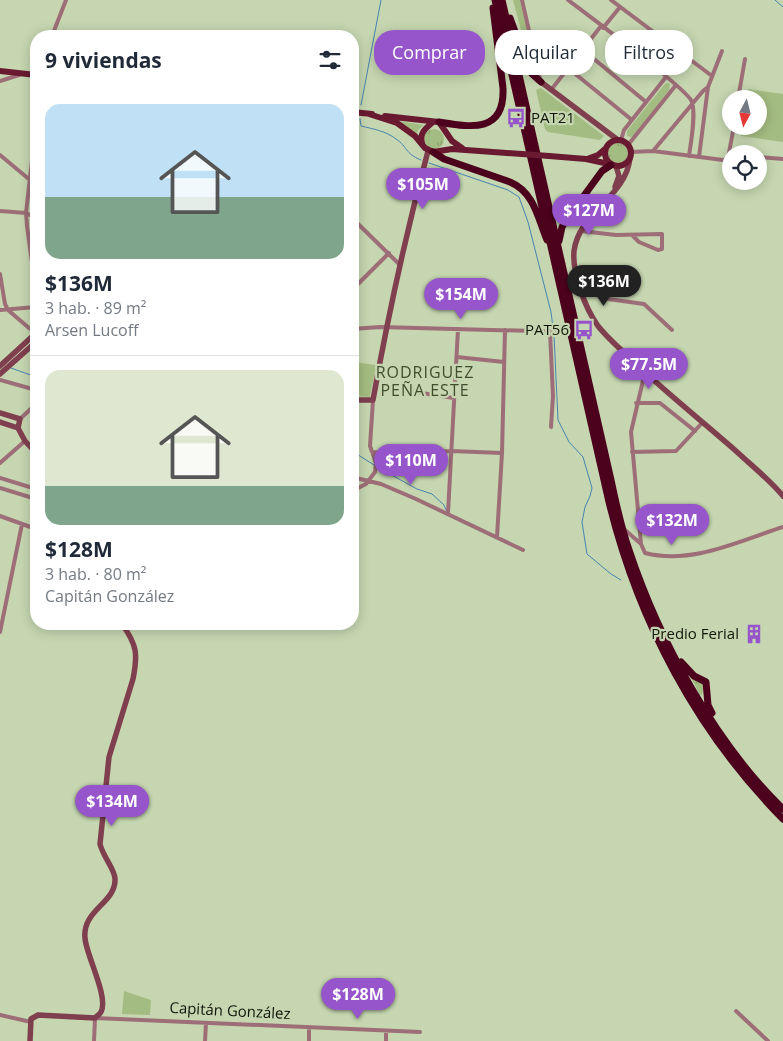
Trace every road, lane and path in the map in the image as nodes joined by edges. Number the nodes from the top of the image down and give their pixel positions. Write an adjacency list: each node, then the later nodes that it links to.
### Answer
1 (66, 0): 9 (street)
2 (494, 0): 32 (highway); 62 (highway)
3 (503, 0): 22 (highway); 61 (highway)
4 (522, 0): 22 (street)
5 (568, 0): 8 (street)
6 (611, 0): 7 (street)
7 (620, 7): 8 (street); 19 (street)
8 (602, 27): 10 (street); 20 (street)
9 (54, 30)
10 (595, 35)
11 (722, 51): 19 (street)
12 (745, 59): 26 (street)
13 (595, 60): 27 (street)
14 (0, 71): 15 (main road)
15 (24, 74): 16 (main road); 21 (street)
16 (30, 74)
17 (563, 75): 25 (street)
18 (577, 75): 31 (street)
19 (712, 76): 24 (street)
20 (666, 77): 23 (street); 27 (street)
21 (0, 81)
22 (541, 82): 25 (street)
23 (676, 85): 28 (street); 36 (street)
24 (708, 87): 28 (street); 45 (street)
25 (551, 90): 34 (street)
26 (740, 90)
27 (646, 102): 31 (street)
28 (693, 103): 41 (street); 44 (street)
29 (359, 113): 30 (main road)
30 (369, 114): 32 (main road); 35 (main road)
31 (632, 120): 34 (street)
32 (436, 122): 33 (main road); 35 (main road)
33 (447, 135): 38 (main road); 39 (main road)
34 (619, 140): 36 (main road); 37 (main road)
35 (422, 144): 40 (main road)
36 (628, 145): 43 (main road)
37 (605, 148): 47 (main road); 50 (main road)
38 (441, 150): 39 (main road); 40 (main road)
39 (468, 150): 47 (main road, bridge)
40 (430, 151): 62 (highway); 63 (street)
41 (653, 151): 43 (street); 44 (street)
42 (0, 155): 51 (street)
43 (631, 155): 50 (main road); 52 (street)
44 (689, 156): 45 (street)
45 (699, 156): 49 (street)
46 (767, 158): 48 (street)
47 (586, 159): 50 (main road)
48 (783, 159)
49 (722, 160)
50 (612, 165): 52 (street); 61 (highway)
51 (30, 180): 54 (street)
52 (614, 192): 57 (street)
53 (0, 212): 54 (street)
54 (26, 213): 55 (street); 59 (street)
55 (30, 215)
56 (359, 225): 60 (street)
57 (581, 231): 58 (street); 66 (street)
58 (633, 236): 58 (street)
59 (30, 245)
60 (389, 253): 63 (street); 65 (street)
61 (560, 254): 120 (highway)
62 (556, 264): 77 (highway)
63 (400, 265): 70 (street)
64 (0, 274): 69 (street)
65 (360, 283)
66 (580, 287): 75 (street); 83 (street)
67 (30, 307): 69 (street)
68 (0, 310): 69 (street)
69 (8, 310): 71 (street)
70 (386, 327): 72 (street); 73 (street); 90 (street)
71 (30, 328)
72 (359, 329)
73 (458, 329): 74 (street); 80 (street)
74 (505, 330): 76 (street); 81 (street)
75 (672, 330)
76 (550, 332): 77 (street); 97 (street)
77 (571, 332): 129 (highway)
78 (30, 338): 82 (street)
79 (30, 347): 84 (street)
80 (456, 357): 81 (street); 88 (street)
81 (504, 362): 105 (street)
82 (1, 364)
83 (644, 372): 91 (street); 96 (street)
84 (0, 374)
85 (0, 380): 86 (street)
86 (30, 388)
87 (408, 391): 88 (street)
88 (454, 398): 102 (street)
89 (359, 400): 90 (street)
90 (373, 400): 103 (street)
91 (636, 403): 99 (street); 104 (street)
92 (30, 409): 94 (street)
93 (0, 413): 94 (street)
94 (20, 418): 98 (street)
95 (0, 422): 98 (street)
96 (703, 422): 99 (street); 113 (street)
97 (551, 427)
98 (18, 428): 100 (street)
99 (696, 431): 104 (street)
100 (25, 441): 101 (street); 106 (street)
101 (30, 446)
102 (450, 451): 103 (street); 105 (street); 115 (street)
103 (372, 452): 109 (street)
104 (632, 452): 122 (street)
105 (502, 453): 121 (street)
106 (0, 463)
107 (0, 478): 110 (street)
108 (359, 479): 109 (street)
109 (368, 481): 111 (street); 115 (street)
110 (30, 487)
111 (359, 487)
112 (0, 488): 114 (street)
113 (783, 496)
114 (30, 497)
115 (448, 513): 121 (street)
116 (0, 516): 117 (street)
117 (22, 524): 118 (street); 125 (street)
118 (30, 527)
119 (783, 527): 122 (street)
120 (622, 528): 122 (street); 126 (highway)
121 (497, 538): 123 (street)
122 (641, 544)
123 (523, 550)
124 (126, 630): 132 (street)
125 (0, 632)
126 (671, 650): 127 (highway); 127 (highway)
127 (718, 729): 128 (highway)
128 (783, 808)
129 (783, 818)
130 (736, 1011): 143 (street)
131 (0, 1015): 133 (street)
132 (95, 1018): 133 (street, Capitán González); 134 (street, Capitán González); 139 (street)
133 (31, 1022): 138 (street)
134 (206, 1022): 135 (street, Capitán González); 140 (street)
135 (309, 1027): 136 (street, Capitán González); 141 (street)
136 (386, 1031): 137 (street, Capitán González); 142 (street)
137 (420, 1032)
138 (30, 1041)
139 (94, 1041)
140 (205, 1041)
141 (309, 1041)
142 (386, 1041)
143 (768, 1041)

